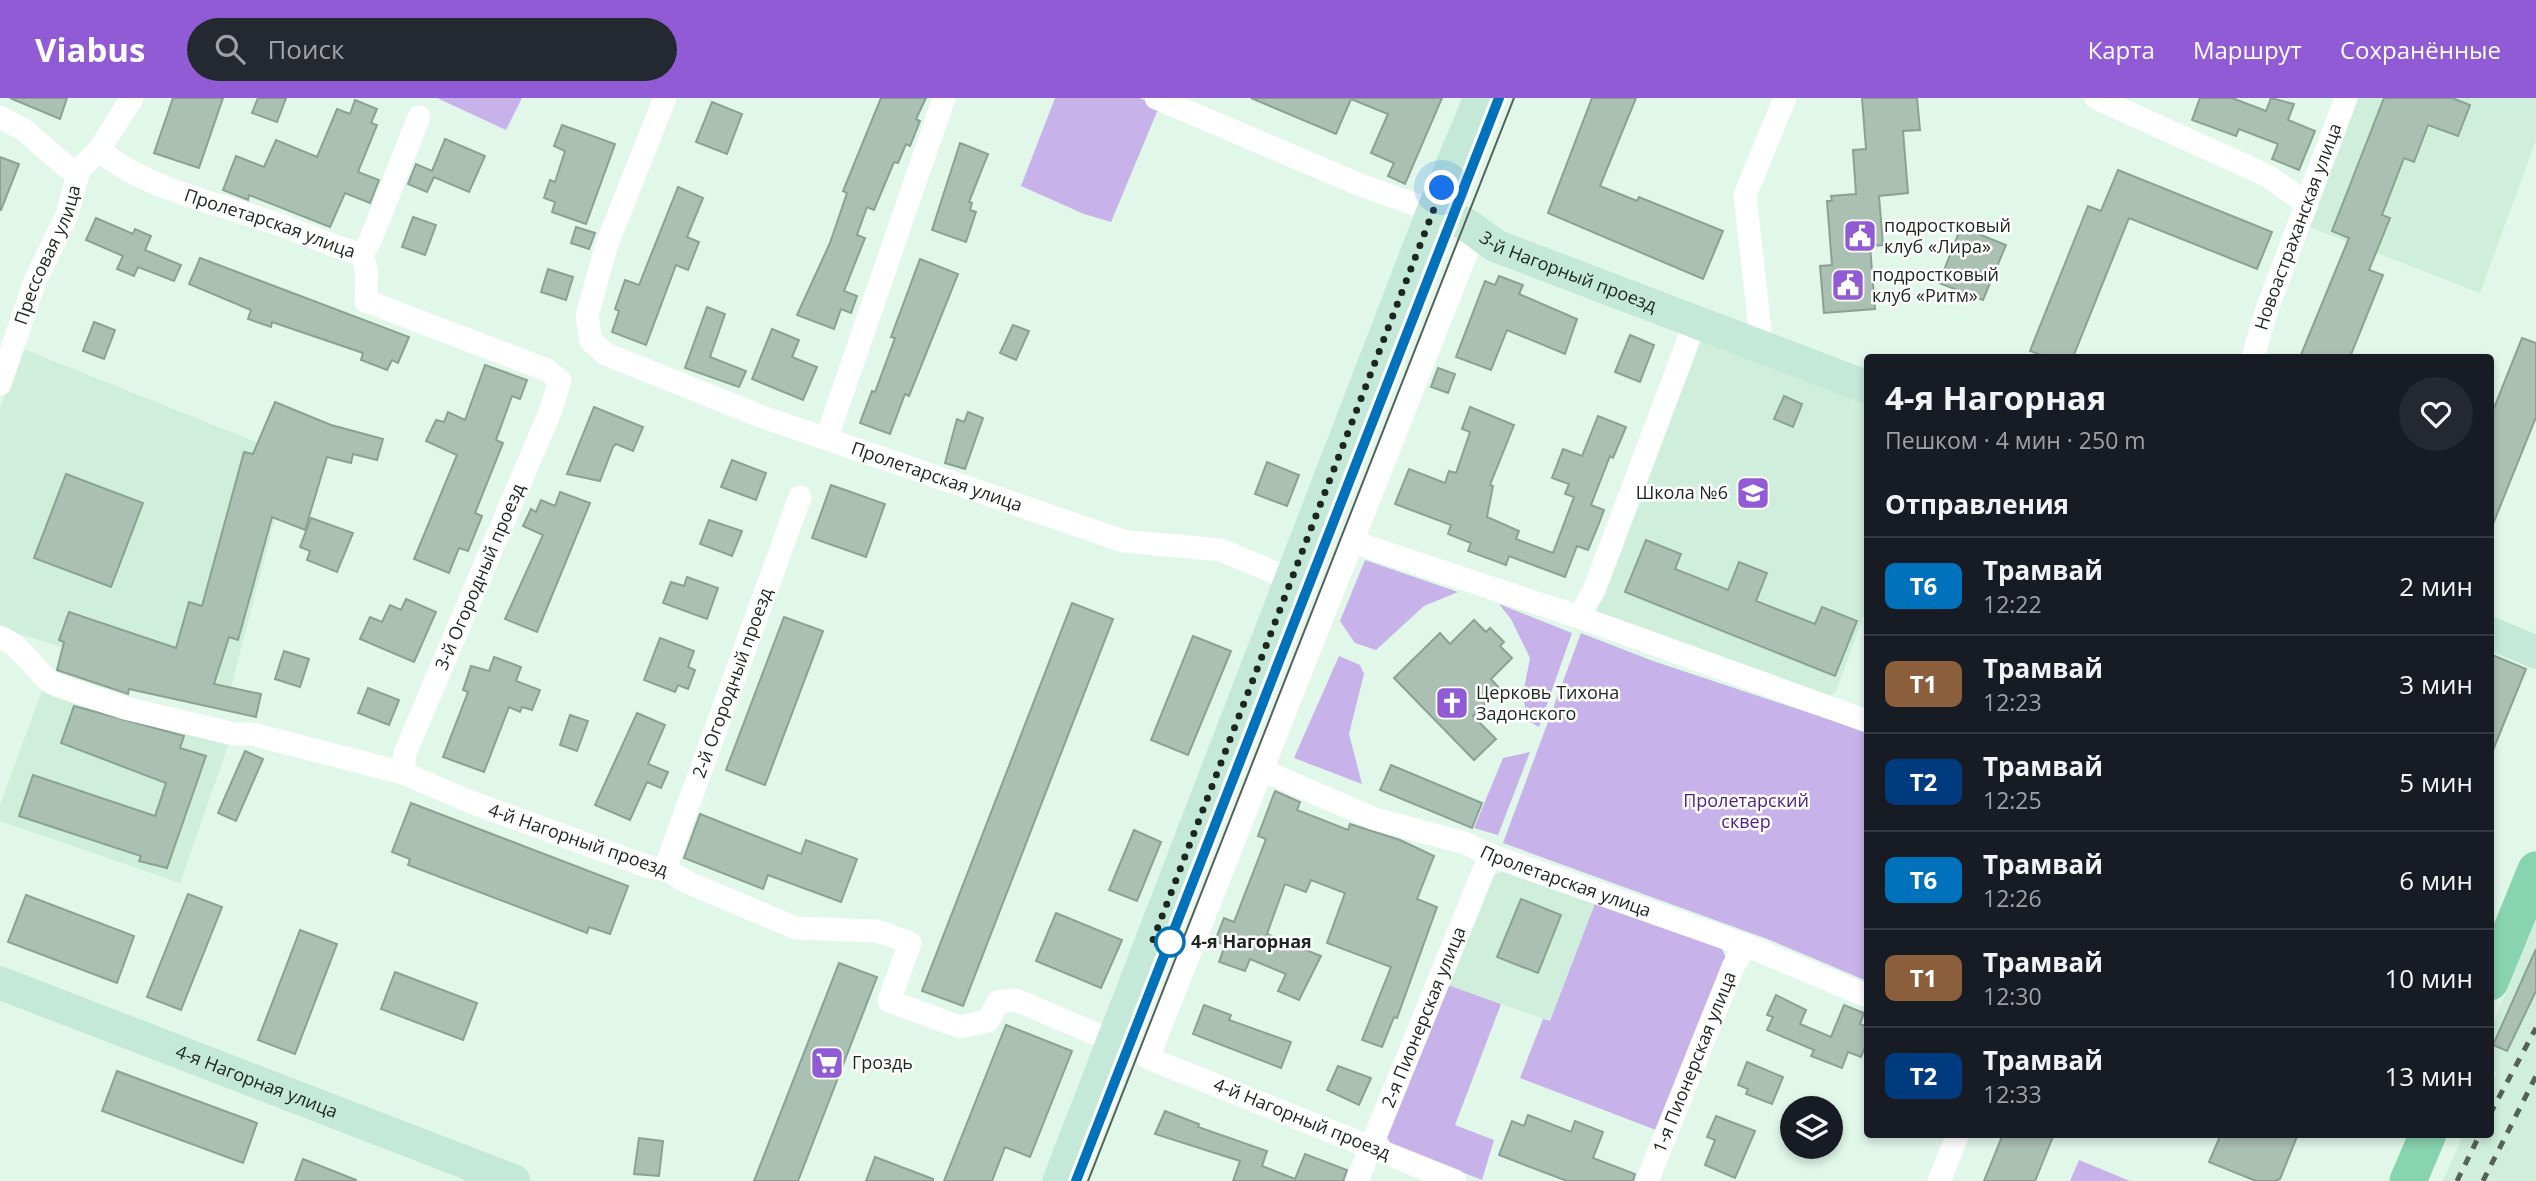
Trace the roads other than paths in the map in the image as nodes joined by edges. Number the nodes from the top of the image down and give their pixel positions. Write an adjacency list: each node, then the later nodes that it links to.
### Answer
1 (131, 98): 12 (street, Прессовая улица)
2 (665, 98): 24 (street, Пролетарская улица)
3 (944, 98): 24 (street)
4 (1156, 98): 9 (street, 3-й Нагорный проезд)
5 (1480, 98): 15 (street)
6 (1785, 98): 19 (street)
7 (2096, 98): 14 (street)
8 (2346, 98): 14 (street, Новоастраханская улица)
9 (1192, 105): 15 (street, 3-й Нагорный проезд)
10 (0, 117): 13 (street)
11 (419, 117): 17 (street)
12 (99, 150): 13 (street, Прессовая улица); 17 (street, Пролетарская улица)
13 (79, 170): 22 (street, Прессовая улица)
14 (2307, 204): 20 (street, Новоастраханская улица)
15 (1433, 211): 16 (street, 3-й Нагорный проезд); 27 (street)
16 (1479, 232): 18 (street, 3-й Нагорный проезд); 26 (street)
17 (362, 254): 21 (street, Пролетарская улица)
18 (1696, 320): 19 (street, 3-й Нагорный проезд); 28 (street)
19 (1755, 344): 23 (street, 3-й Нагорный проезд)
20 (2254, 354)
21 (560, 381): 34 (street, 3-й Огородный проезд)
22 (0, 384)
23 (1864, 386)
24 (827, 437): 27 (street, Пролетарская улица)
25 (800, 497): 36 (street, 2-й Огородный проезд)
26 (1353, 542): 28 (street); 33 (street)
27 (1292, 580): 42 (street)
28 (1579, 617): 32 (street)
29 (2494, 635): 31 (street)
30 (0, 637): 34 (street, 4-й Нагорный проезд)
31 (2536, 652)
32 (1864, 720)
33 (1264, 771): 35 (street, Пролетарская улица); 45 (street, 4-й Нагорный проезд)
34 (403, 773): 36 (street, 4-й Нагорный проезд)
35 (1490, 855): 38 (street, Пролетарская улица); 45 (street, 2-я Пионерская улица)
36 (665, 869): 42 (street, 4-й Нагорный проезд)
37 (2536, 870): 39 (main road)
38 (1745, 945): 41 (street, Пролетарская улица); 50 (street, 1-я Пионерская улица)
39 (2494, 972)
40 (0, 983): 46 (street, 4-я Нагорная улица)
41 (1864, 995)
42 (1115, 1042): 47 (street)
43 (1956, 1138): 51 (street)
44 (2426, 1138): 52 (main road)
45 (1371, 1147): 48 (street, 2-я Пионерская улица); 49 (street, 4-й Нагорный проезд)
46 (514, 1181)
47 (1059, 1181)
48 (1357, 1181)
49 (1455, 1181)
50 (1647, 1181)
51 (1939, 1181)
52 (2408, 1181)

